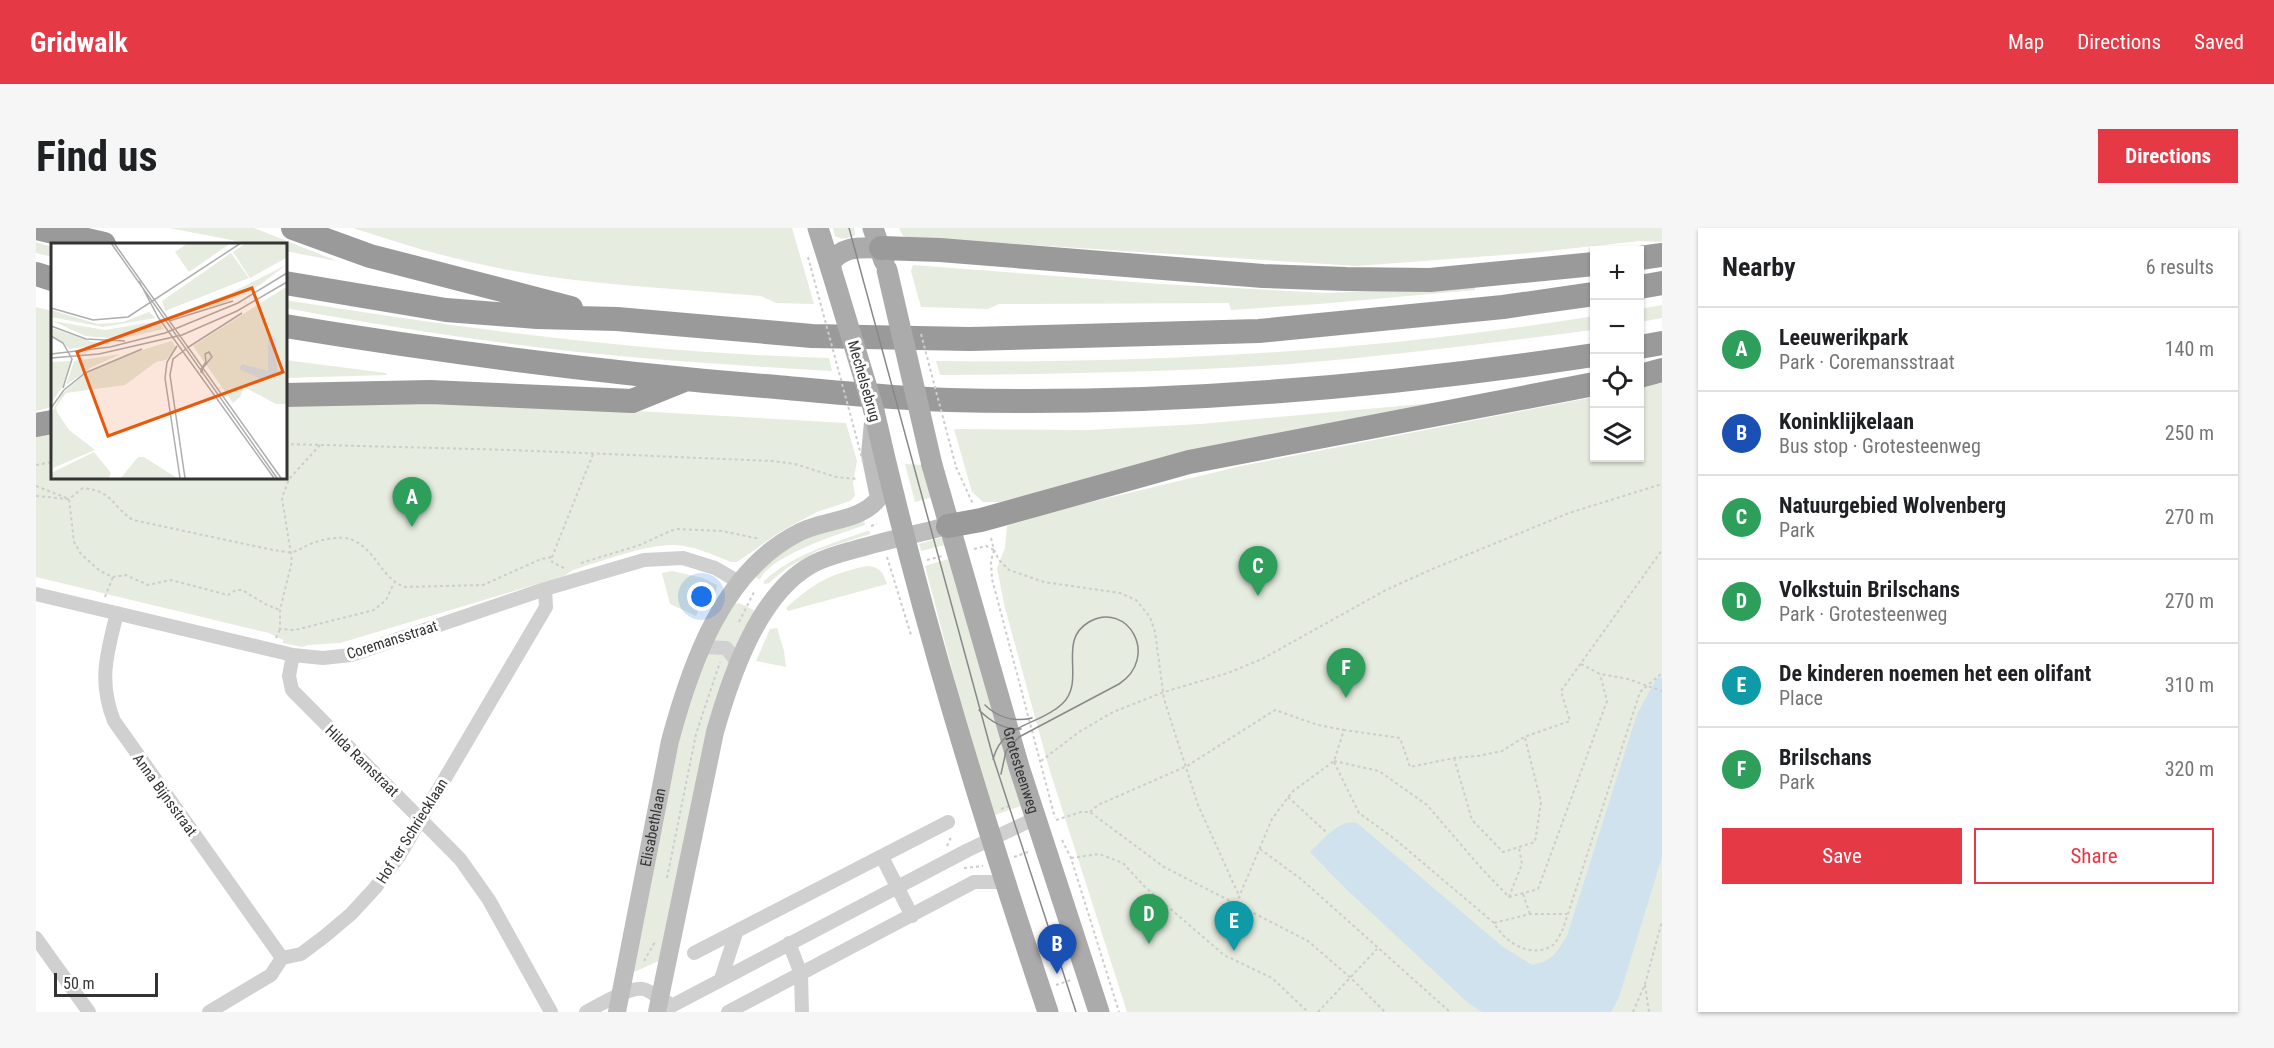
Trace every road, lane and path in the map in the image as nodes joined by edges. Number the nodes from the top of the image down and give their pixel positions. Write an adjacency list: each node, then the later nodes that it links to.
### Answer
1 (36, 228): 4 (highway)
2 (293, 228): 16 (highway)
3 (818, 228): 9 (main road, Mechelsebrug)
4 (100, 243)
5 (880, 249): 8 (highway); 9 (main road); 41 (main road, bridge)
6 (1662, 255): 7 (highway)
7 (1644, 257)
8 (1590, 264)
9 (824, 267): 33 (path, bridge); 33 (main road, Mechelsebrug, bridge)
10 (36, 274): 11 (highway)
11 (51, 279)
12 (286, 283): 16 (highway)
13 (1662, 283): 14 (highway)
14 (1644, 286)
15 (1590, 295): 16 (highway)
16 (617, 319)
17 (286, 326): 24 (highway)
18 (919, 328): 35 (path, bridge)
19 (1662, 343): 20 (highway)
20 (1644, 346)
21 (1590, 356): 24 (highway)
22 (1662, 369): 23 (highway)
23 (1644, 375)
24 (687, 380): 26 (highway)
25 (1590, 385): 41 (highway)
26 (286, 395)
27 (51, 422): 28 (highway)
28 (36, 425)
29 (286, 444): 30 (path)
30 (320, 445): 31 (path); 45 (path)
31 (593, 454): 36 (path); 46 (path)
32 (51, 462): 34 (path)
33 (874, 463): 42 (main road, Mechelsebrug); 43 (main road, Elisabethlaan)
34 (36, 465)
35 (957, 466)
36 (864, 480)
37 (1662, 484): 67 (path)
38 (36, 486): 40 (path)
39 (36, 496): 40 (path)
40 (69, 499): 45 (path); 49 (path)
41 (948, 526): 42 (main road); 77 (main road, Grotesteenweg)
42 (903, 537): 61 (main road); 80 (main road)
43 (783, 542): 47 (path); 50 (main road, Elisabethlaan)
44 (1662, 550): 62 (path)
45 (291, 552): 51 (path); 55 (path)
46 (552, 557): 48 (path); 51 (path)
47 (581, 563)
48 (571, 566)
49 (113, 577): 54 (path); 55 (path)
50 (739, 582): 52 (street, Coremansstraat); 59 (main road, Elisabethlaan)
51 (394, 583): 57 (path)
52 (545, 589): 60 (street, Coremansstraat); 76 (street, Hof ter Schriecklaan)
53 (36, 594): 56 (street, Coremansstraat)
54 (105, 594)
55 (280, 610): 57 (path)
56 (117, 613): 60 (street, Coremansstraat); 103 (street, Anna Bijnsstraat)
57 (280, 628): 58 (path)
58 (276, 635)
59 (702, 647): 61 (street); 110 (main road, Elisabethlaan)
60 (293, 655): 76 (street, Hilda Ramstraat)
61 (739, 664): 111 (main road)
62 (1581, 664): 64 (path); 69 (path)
63 (1662, 673): 65 (path)
64 (1600, 674): 65 (path); 89 (path)
65 (1646, 685): 66 (path); 94 (path)
66 (1662, 691)
67 (1164, 692): 71 (path); 71 (path); 73 (path)
68 (1344, 730): 70 (path); 72 (path); 73 (path)
69 (1524, 737): 70 (path); 82 (path)
70 (1454, 758): 82 (path)
71 (1041, 761): 77 (path)
72 (1334, 761): 74 (path); 90 (path); 97 (path)
73 (1187, 766): 75 (path); 91 (path)
74 (1288, 797): 79 (path); 83 (path)
75 (1090, 812): 77 (path); 92 (path)
76 (421, 819): 103 (street, Hof ter Schriecklaan); 114 (street, Hilda Ramstraat)
77 (1046, 819): 80 (street); 81 (main road, Grotesteenweg)
78 (948, 822): 84 (street)
79 (1326, 832)
80 (991, 839): 86 (main road); 88 (street)
81 (1044, 846): 85 (path); 86 (path); 119 (main road, Grotesteenweg)
82 (1519, 847): 90 (path)
83 (1260, 849): 91 (path); 101 (path)
84 (882, 857): 88 (street); 98 (street)
85 (1071, 858): 120 (path); 121 (path)
86 (989, 864): 87 (main road)
87 (1005, 882): 95 (street); 118 (main road)
88 (898, 887): 95 (street); 100 (street)
89 (1523, 893): 90 (path); 93 (path)
90 (1509, 897)
91 (1240, 898): 92 (path)
92 (1236, 904): 105 (path)
93 (1530, 914): 94 (path); 97 (path)
94 (1567, 914): 97 (path)
95 (912, 916): 104 (street)
96 (1662, 921): 109 (path)
97 (1494, 923)
98 (736, 933): 102 (street); 106 (street)
99 (36, 938): 112 (street)
100 (789, 943): 104 (street); 106 (street)
101 (1377, 949): 105 (path); 124 (path)
102 (694, 953)
103 (282, 958): 113 (street, Hof ter Schriecklaan)
104 (801, 974): 116 (street); 117 (street)
105 (1350, 977): 122 (path); 123 (path)
106 (721, 979): 111 (street)
107 (1071, 980): 108 (path)
108 (1054, 982)
109 (1645, 984): 125 (path); 126 (path)
110 (618, 1004): 111 (street); 115 (street)
111 (663, 1007)
112 (89, 1012)
113 (209, 1012)
114 (551, 1012)
115 (586, 1012)
116 (728, 1012)
117 (802, 1012)
118 (1048, 1012)
119 (1100, 1012)
120 (1119, 1012)
121 (1308, 1012)
122 (1318, 1012)
123 (1385, 1012)
124 (1450, 1012)
125 (1633, 1012)
126 (1649, 1012)

